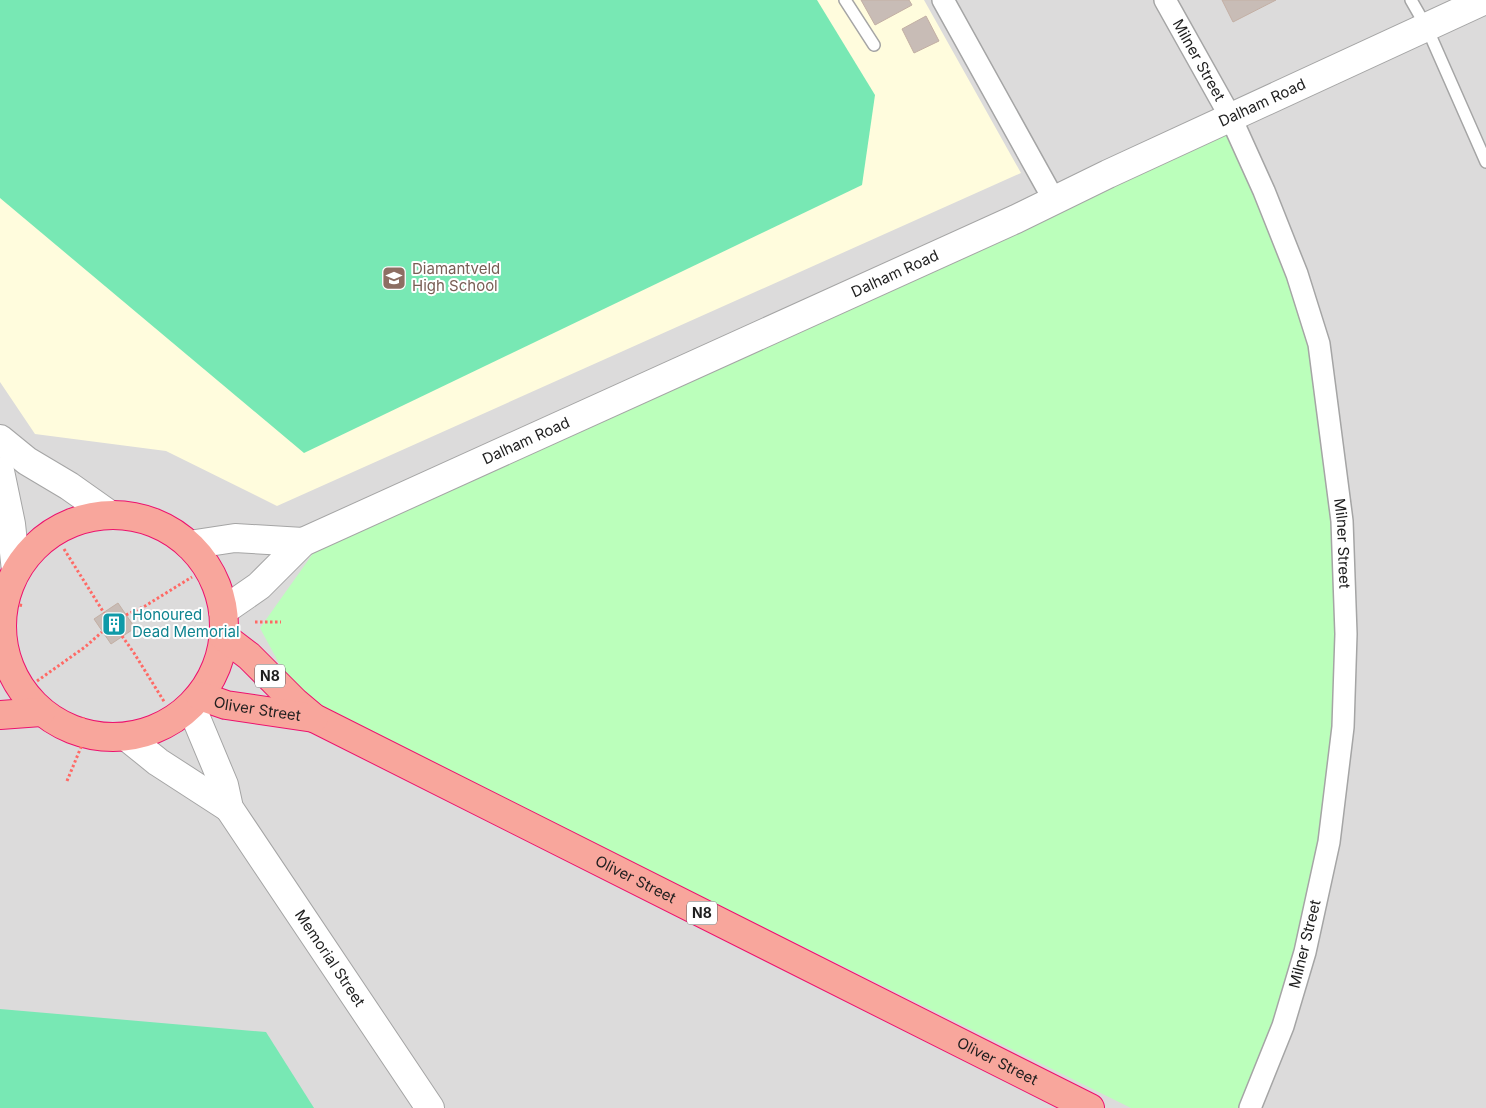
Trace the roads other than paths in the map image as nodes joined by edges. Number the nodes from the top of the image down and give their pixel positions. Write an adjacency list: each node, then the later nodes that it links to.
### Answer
1 (845, 0): 7 (lane)
2 (943, 0): 10 (street)
3 (1165, 0): 8 (street, Milner Street)
4 (1411, 0): 6 (lane)
5 (1485, 0): 6 (street, Dalham Road)
6 (1427, 28): 8 (street, Dalham Road); 9 (lane)
7 (874, 45)
8 (1231, 118): 10 (street, Dalham Road); 28 (street, Milner Street)
9 (1486, 162)
10 (1054, 200): 14 (street, Dalham Road)
11 (0, 439): 13 (street)
12 (0, 471): 16 (street)
13 (110, 515): 15 (highway); 16 (highway)
14 (303, 542): 15 (street, Dalham Road); 18 (street, Dalham Road)
15 (189, 545): 18 (highway)
16 (16, 571): 17 (highway)
17 (9, 603): 19 (highway)
18 (223, 624): 20 (highway); 23 (highway, Oliver Street / N8)
19 (1, 638): 21 (highway)
20 (185, 702): 23 (highway, Oliver Street / N8); 24 (highway); 25 (street, Memorial Street)
21 (41, 712): 22 (highway); 24 (highway)
22 (0, 715)
23 (314, 718): 27 (highway, Oliver Street / N8)
24 (127, 737): 25 (street, Memorial Street)
25 (229, 808): 26 (street, Memorial Street)
26 (430, 1108)
27 (1090, 1108)
28 (1250, 1108)

